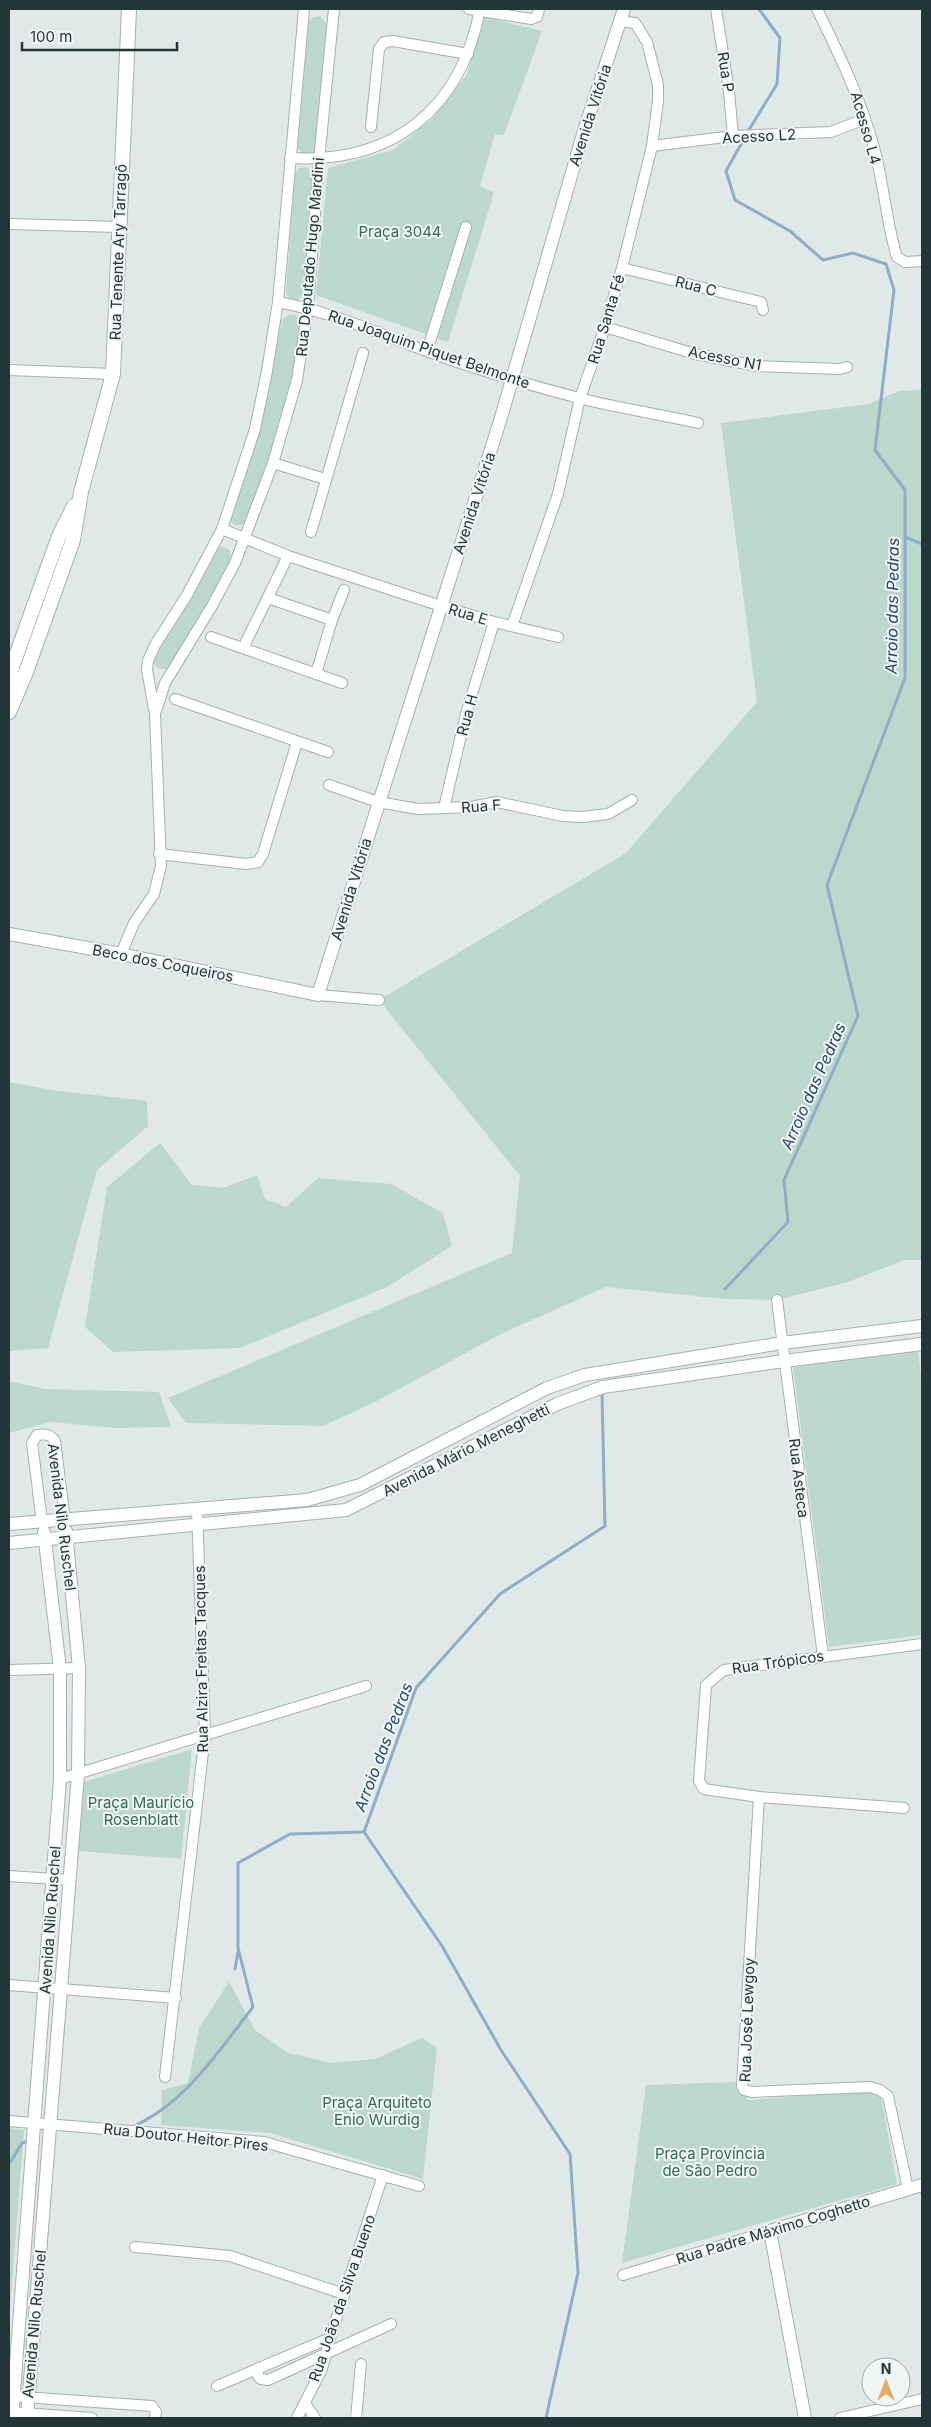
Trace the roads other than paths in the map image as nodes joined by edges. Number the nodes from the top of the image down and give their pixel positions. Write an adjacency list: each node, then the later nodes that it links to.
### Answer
1 (129, 9): 17 (main road, Rua Tenente Ary Tarragô)
2 (304, 9): 14 (street, Rua Deputado Hugo Mardini)
3 (334, 9): 15 (street, Rua Deputado Hugo Mardini)
4 (476, 9): 5 (street); 9 (street)
5 (539, 9)
6 (716, 9): 12 (street, Rua P)
7 (817, 9): 10 (street, Acesso L4)
8 (622, 15): 13 (street, Rua Santa Fé); 30 (street, Avenida Vitória)
9 (468, 54): 11 (street); 15 (street)
10 (865, 119): 12 (street, Acesso L2); 19 (street, Acesso L4)
11 (371, 126)
12 (733, 136): 13 (street, Acesso L2)
13 (652, 146): 20 (street, Rua Santa Fé)
14 (290, 158): 15 (street); 21 (street, Rua Deputado Hugo Mardini)
15 (319, 160): 22 (street, Rua Deputado Hugo Mardini)
16 (9, 224): 17 (street)
17 (118, 227): 29 (main road, Rua Tenente Ary Tarragô)
18 (466, 227): 25 (street)
19 (922, 261)
20 (622, 268): 23 (street, Rua C); 24 (street, Rua Santa Fé)
21 (278, 302): 22 (street, Rua Joaquim Piquet Belmonte); 36 (street, Rua Deputado Hugo Mardini)
22 (308, 308): 25 (street, Rua Joaquim Piquet Belmonte); 33 (street, Rua Deputado Hugo Mardini)
23 (763, 310)
24 (605, 327): 27 (street, Acesso N1); 31 (street, Rua Santa Fé)
25 (427, 351): 30 (street, Rua Joaquim Piquet Belmonte)
26 (364, 353): 34 (street)
27 (847, 367)
28 (9, 370): 29 (street)
29 (113, 374): 35 (main road, Rua Tenente Ary Tarragô)
30 (512, 379): 31 (street, Rua Joaquim Piquet Belmonte); 42 (street, Avenida Vitória)
31 (580, 398): 32 (street, Rua Joaquim Piquet Belmonte); 45 (street, Rua Santa Fé)
32 (698, 423)
33 (272, 462): 34 (street); 38 (street, Rua Deputado Hugo Mardini)
34 (325, 479): 37 (street)
35 (81, 492): 53 (main road, Rua Tenente Ary Tarragô); 55 (main road, Rua Tenente Ary Tarragô)
36 (222, 529): 38 (street, Rua E); 49 (street, Rua Deputado Hugo Mardini)
37 (311, 532)
38 (244, 538): 39 (street, Rua E); 50 (street, Rua Deputado Hugo Mardini)
39 (288, 556): 41 (street); 42 (street, Rua E)
40 (344, 590): 43 (street)
41 (268, 598): 43 (street); 48 (street)
42 (441, 606): 44 (street, Rua E); 61 (street, Avenida Vitória)
43 (332, 620): 51 (street)
44 (494, 622): 45 (street, Rua E); 62 (street, Rua H)
45 (512, 626): 47 (street, Rua E)
46 (211, 637): 48 (street)
47 (558, 638)
48 (243, 648): 51 (street)
49 (148, 665): 50 (street); 56 (street, Rua Deputado Hugo Mardini)
50 (170, 674): 56 (street, Rua Deputado Hugo Mardini)
51 (316, 674): 52 (street)
52 (342, 683)
53 (9, 685)
54 (174, 699): 57 (street)
55 (9, 712)
56 (155, 714): 63 (street, Rua Deputado Hugo Mardini)
57 (297, 742): 58 (street); 63 (street)
58 (328, 752)
59 (329, 785): 61 (street, Rua F)
60 (632, 800): 62 (street, Rua F)
61 (378, 802): 62 (street, Rua F); 66 (street, Avenida Vitória)
62 (444, 808)
63 (159, 854): 65 (street, Rua Deputado Hugo Mardini)
64 (9, 934): 65 (street, Beco dos Coqueiros)
65 (122, 954): 66 (street, Beco dos Coqueiros)
66 (318, 995): 67 (street)
67 (379, 1000)
68 (777, 1300): 70 (street, Rua Asteca)
69 (922, 1331): 70 (street, Avenida Mário Meneghetti)
70 (782, 1344): 72 (street, Rua Asteca); 73 (street, Avenida Mário Meneghetti)
71 (922, 1344): 72 (street, Avenida Mário Meneghetti)
72 (784, 1361): 74 (street, Avenida Mário Meneghetti); 88 (street, Rua Asteca)
73 (585, 1375): 74 (street); 75 (street, Avenida Mário Meneghetti)
74 (590, 1392): 76 (street, Avenida Mário Meneghetti)
75 (461, 1432): 76 (street); 77 (street, Avenida Mário Meneghetti)
76 (468, 1448): 79 (street, Avenida Mário Meneghetti)
77 (342, 1490): 78 (street, Avenida Mário Meneghetti); 79 (street)
78 (197, 1509): 80 (street, Avenida Mário Meneghetti); 83 (street, Rua Alzira Freitas Tacques)
79 (346, 1510): 83 (street, Avenida Mário Meneghetti)
80 (65, 1520): 81 (street, Avenida Mário Meneghetti); 81 (street, Avenida Nilo Ruschel); 84 (street, Avenida Nilo Ruschel)
81 (42, 1522): 82 (street, Avenida Mário Meneghetti); 85 (street, Avenida Nilo Ruschel)
82 (9, 1524)
83 (198, 1526): 84 (street, Avenida Mário Meneghetti); 93 (street, Rua Alzira Freitas Tacques)
84 (67, 1538): 85 (street, Avenida Mário Meneghetti); 89 (street, Avenida Nilo Ruschel)
85 (45, 1540): 86 (street, Avenida Mário Meneghetti); 90 (street, Avenida Nilo Ruschel)
86 (9, 1543)
87 (922, 1644): 88 (street, Rua Trópicos)
88 (822, 1656): 96 (street, Rua Trópicos)
89 (79, 1668): 90 (street); 94 (street, Avenida Nilo Ruschel)
90 (60, 1669): 91 (street); 95 (street, Avenida Nilo Ruschel)
91 (9, 1670)
92 (366, 1686): 93 (street)
93 (205, 1735): 94 (street); 104 (street, Rua Alzira Freitas Tacques)
94 (78, 1774): 95 (street); 100 (street, Avenida Nilo Ruschel)
95 (60, 1779): 99 (street, Avenida Nilo Ruschel)
96 (759, 1797): 97 (street); 112 (street, Rua José Lewgoy)
97 (904, 1808)
98 (9, 1876): 99 (street)
99 (53, 1880): 100 (street); 102 (street, Avenida Nilo Ruschel)
100 (70, 1880): 103 (street, Avenida Nilo Ruschel)
101 (9, 1985): 102 (street)
102 (44, 1988): 103 (street); 107 (street, Avenida Nilo Ruschel)
103 (61, 1989): 104 (street); 108 (street, Avenida Nilo Ruschel)
104 (176, 1998): 105 (street, Rua Alzira Freitas Tacques)
105 (165, 2077)
106 (9, 2121): 107 (street, Rua Doutor Heitor Pires)
107 (34, 2123): 108 (street, Rua Doutor Heitor Pires); 115 (street, Avenida Nilo Ruschel)
108 (50, 2124): 109 (street, Rua Doutor Heitor Pires); 116 (street, Avenida Nilo Ruschel)
109 (383, 2175): 111 (street, Rua Doutor Heitor Pires); 118 (street, Rua João da Silva Bueno)
110 (922, 2184): 112 (street, Rua Padre Máximo Coghetto)
111 (419, 2186)
112 (908, 2189): 113 (street, Rua Padre Máximo Coghetto)
113 (770, 2231): 117 (street, Rua Padre Máximo Coghetto); 136 (street)
114 (135, 2247): 118 (street)
115 (24, 2253): 116 (street); 125 (street, Avenida Nilo Ruschel)
116 (40, 2254): 126 (street, Avenida Nilo Ruschel)
117 (623, 2275)
118 (344, 2294): 120 (street, Rua João da Silva Bueno)
119 (391, 2324): 121 (street)
120 (330, 2338): 121 (street, Rua João da Silva Bueno); 123 (street)
121 (324, 2356): 123 (street); 128 (street, Rua João da Silva Bueno)
122 (361, 2364): 135 (street)
123 (258, 2368): 124 (street)
124 (217, 2386)
125 (11, 2396): 126 (street); 129 (street, Avenida Nilo Ruschel)
126 (28, 2398): 130 (street, Avenida Nilo Ruschel); 132 (street)
127 (922, 2399): 137 (street)
128 (305, 2402): 133 (street, Rua João da Silva Bueno); 134 (street)
129 (11, 2414): 130 (street)
130 (27, 2416): 131 (street)
131 (92, 2418)
132 (155, 2418)
133 (297, 2418)
134 (315, 2418)
135 (356, 2418)
136 (805, 2418)
137 (840, 2418)

